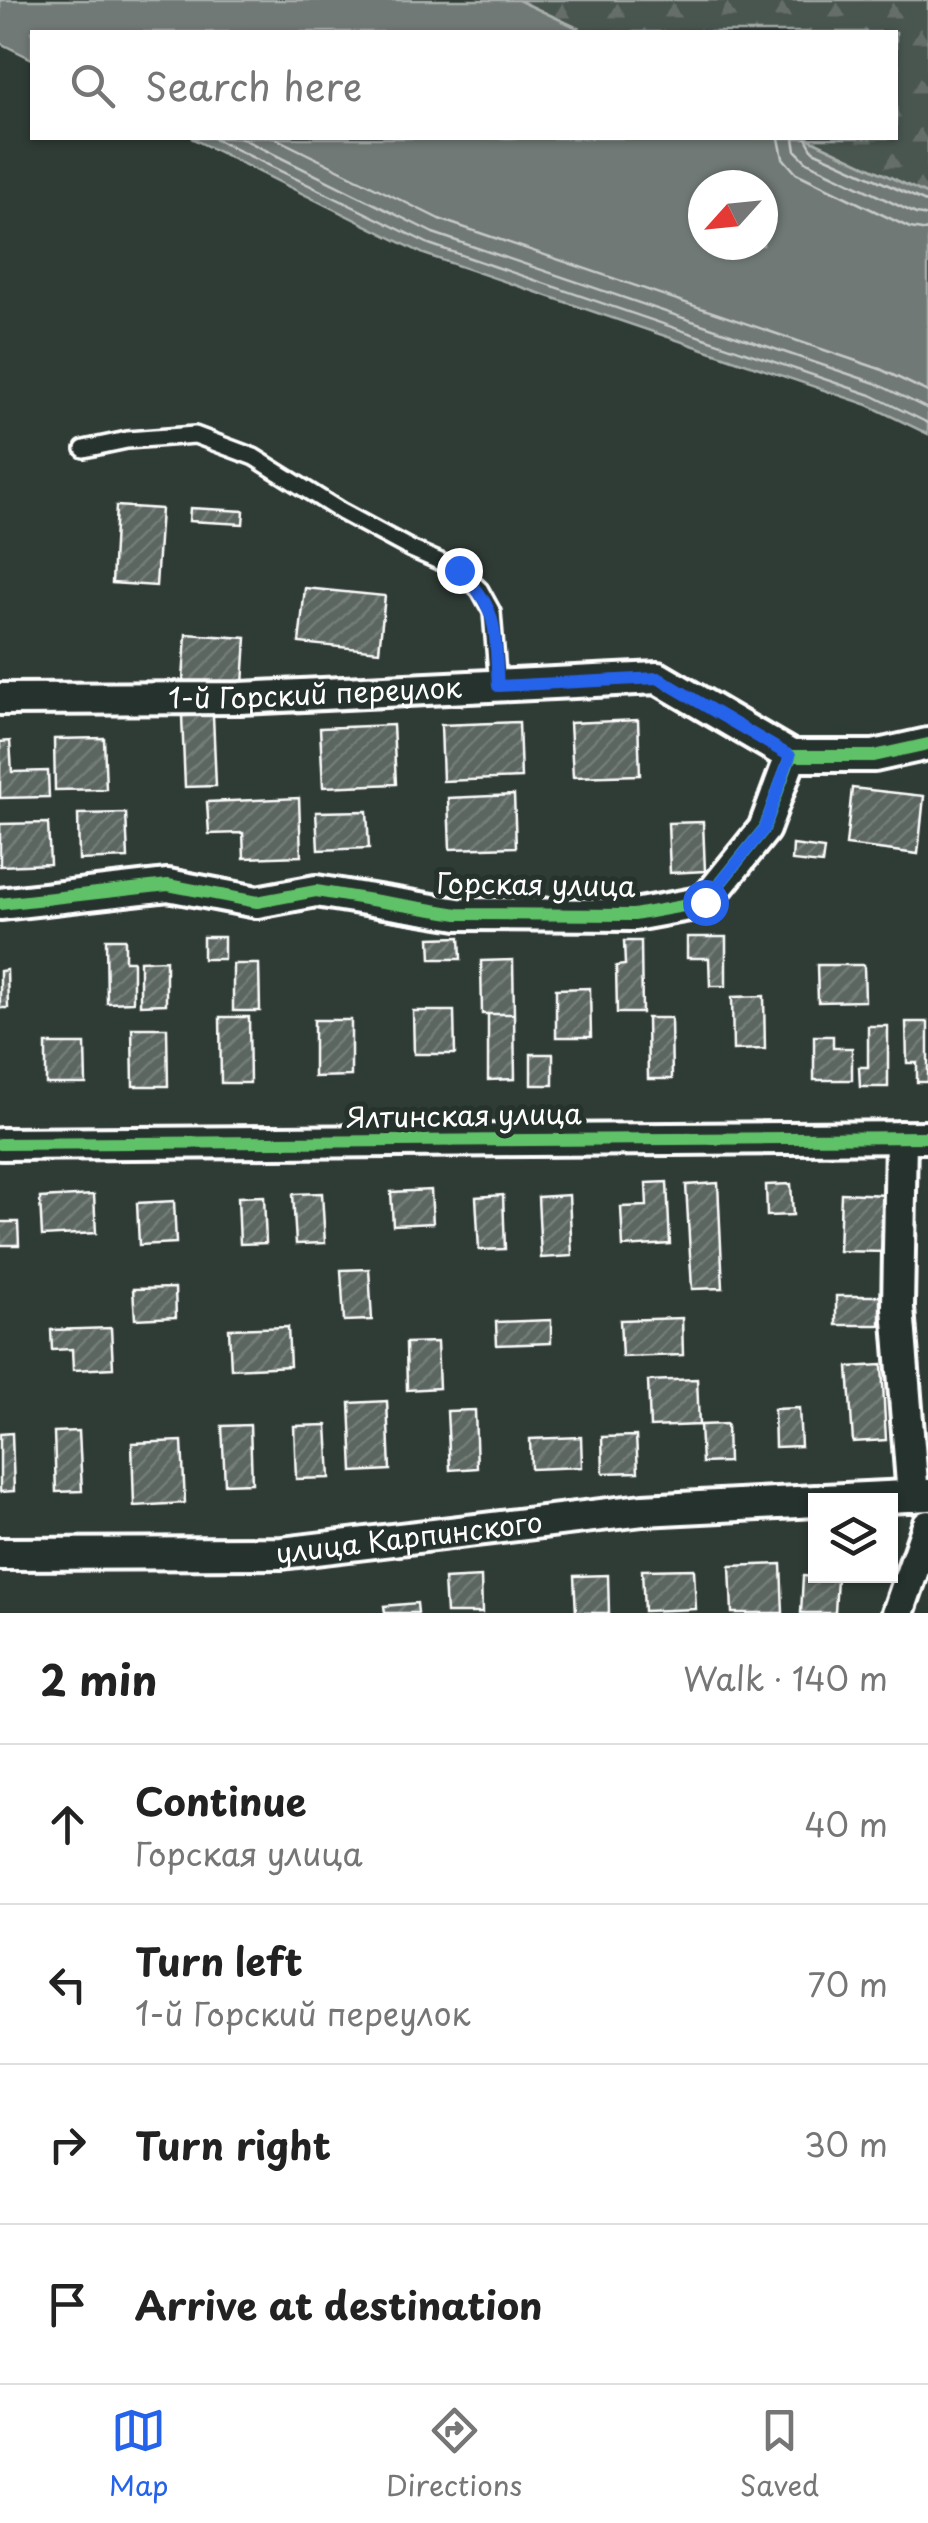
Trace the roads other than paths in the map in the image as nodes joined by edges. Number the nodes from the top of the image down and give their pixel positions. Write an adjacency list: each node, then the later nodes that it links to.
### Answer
1 (84, 448): 2 (lane)
2 (498, 686): 3 (street, 1-й Горский переулок); 5 (street, 1-й Горский переулок)
3 (0, 699)
4 (928, 744): 5 (street)
5 (790, 756): 6 (street, Горская улица)
6 (0, 904)
7 (915, 1137): 8 (street, Ялтинская улица); 9 (street)
8 (0, 1144)
9 (920, 1495)
10 (808, 1501): 12 (street, улица Карпинского)
11 (928, 1526): 13 (street)
12 (0, 1554)
13 (898, 1613)

